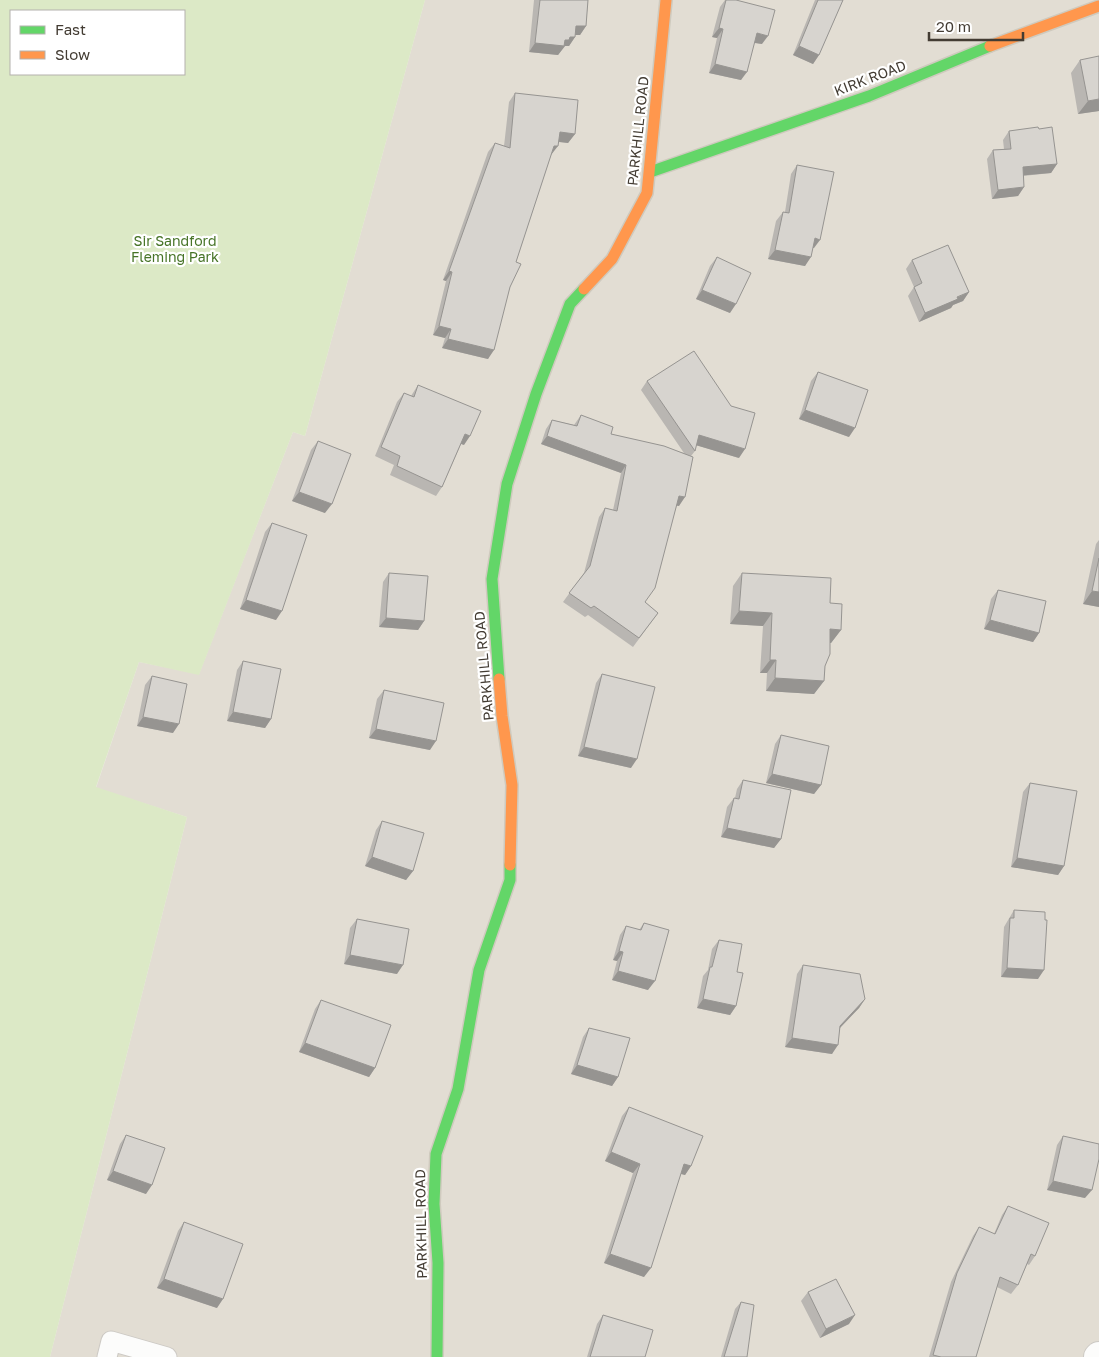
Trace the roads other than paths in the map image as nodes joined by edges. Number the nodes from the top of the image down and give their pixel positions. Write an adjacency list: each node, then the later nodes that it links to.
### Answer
1 (666, 0): 3 (street, PARKHILL ROAD)
2 (1099, 6): 3 (street, KIRK ROAD)
3 (650, 172): 6 (street, PARKHILL ROAD)
4 (106, 1357): 5 (lane)
5 (167, 1357)
6 (436, 1357)

